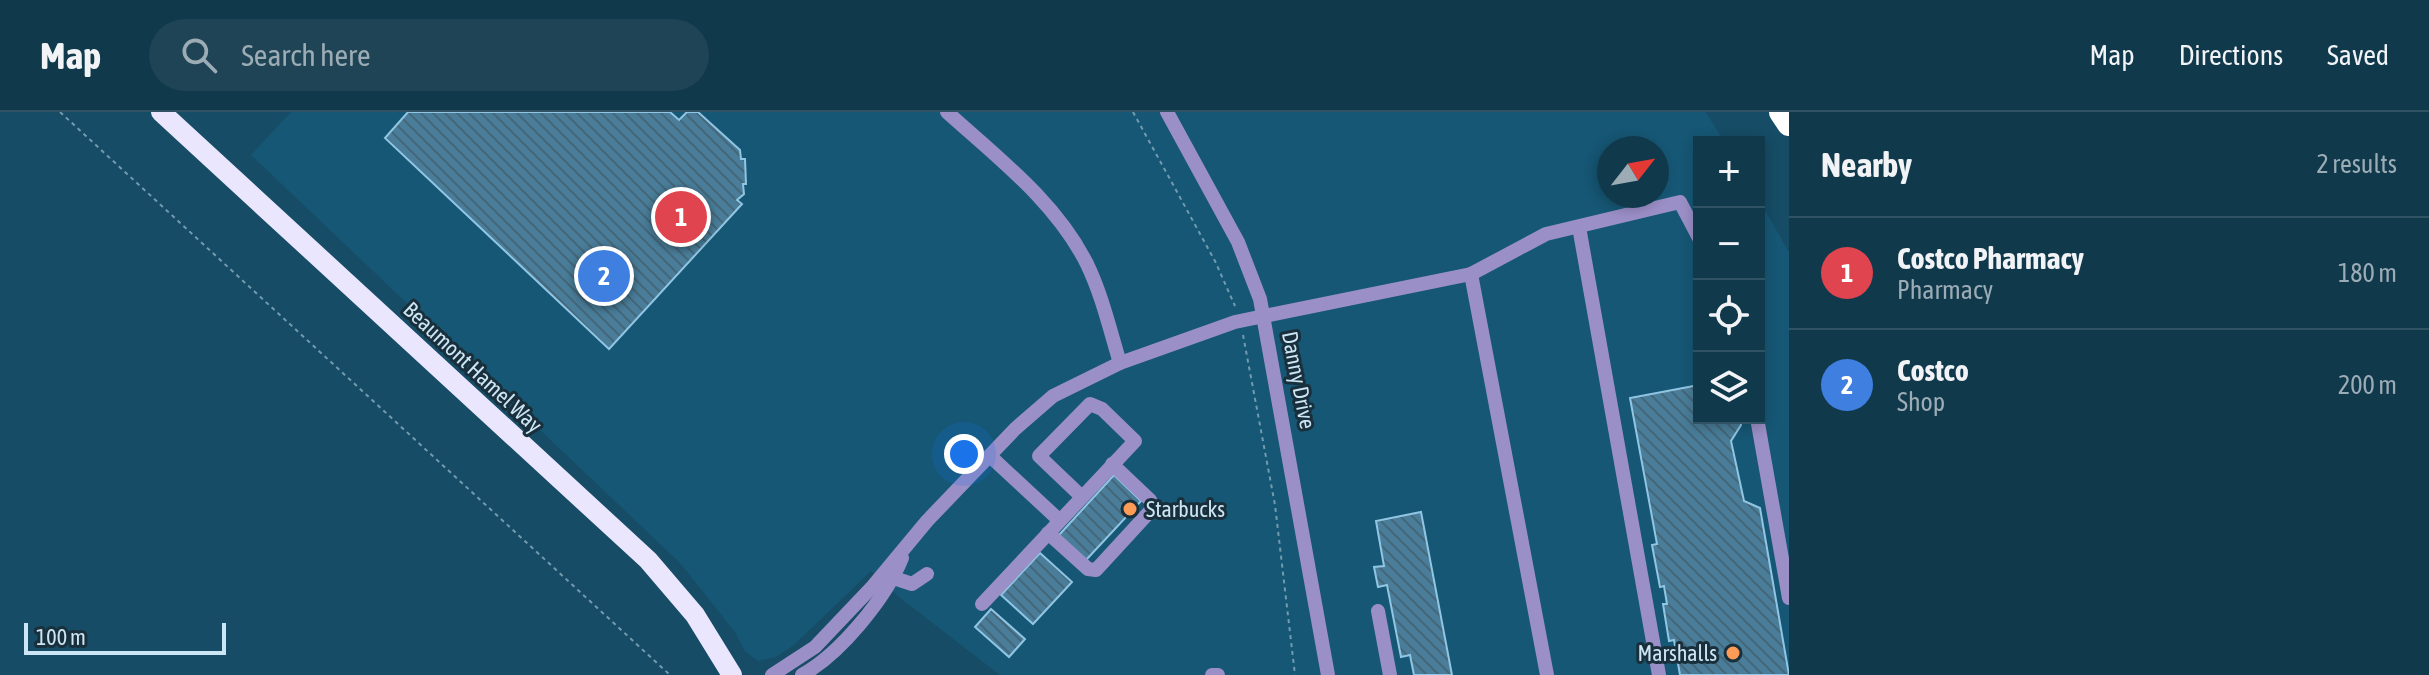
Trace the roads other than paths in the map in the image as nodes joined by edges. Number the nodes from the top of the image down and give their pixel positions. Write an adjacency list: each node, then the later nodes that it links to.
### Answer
1 (161, 112): 24 (main road, Beaumont Hamel Way)
2 (947, 112): 10 (street)
3 (1781, 112): 5 (highway)
4 (1172, 114): 9 (street, Danny Drive)
5 (1789, 124)
6 (1579, 227): 7 (street); 8 (street); 33 (street)
7 (1693, 227)
8 (1471, 274): 9 (street); 32 (street)
9 (1264, 315): 10 (street); 30 (street, Danny Drive)
10 (1120, 363): 12 (street)
11 (1758, 424): 20 (street)
12 (990, 456): 15 (street); 17 (street)
13 (1112, 464): 14 (street); 14 (street); 16 (street)
14 (1082, 497): 15 (street)
15 (1059, 520): 16 (street)
16 (1048, 533): 21 (street)
17 (906, 546): 19 (street); 25 (street)
18 (927, 574): 19 (street)
19 (894, 578): 23 (street)
20 (1789, 598)
21 (982, 604)
22 (1378, 611): 31 (street)
23 (839, 646): 26 (street); 27 (street)
24 (732, 675)
25 (772, 675)
26 (802, 675)
27 (821, 675)
28 (1212, 675): 29 (street)
29 (1218, 675)
30 (1328, 675)
31 (1390, 675)
32 (1547, 675)
33 (1659, 675)

